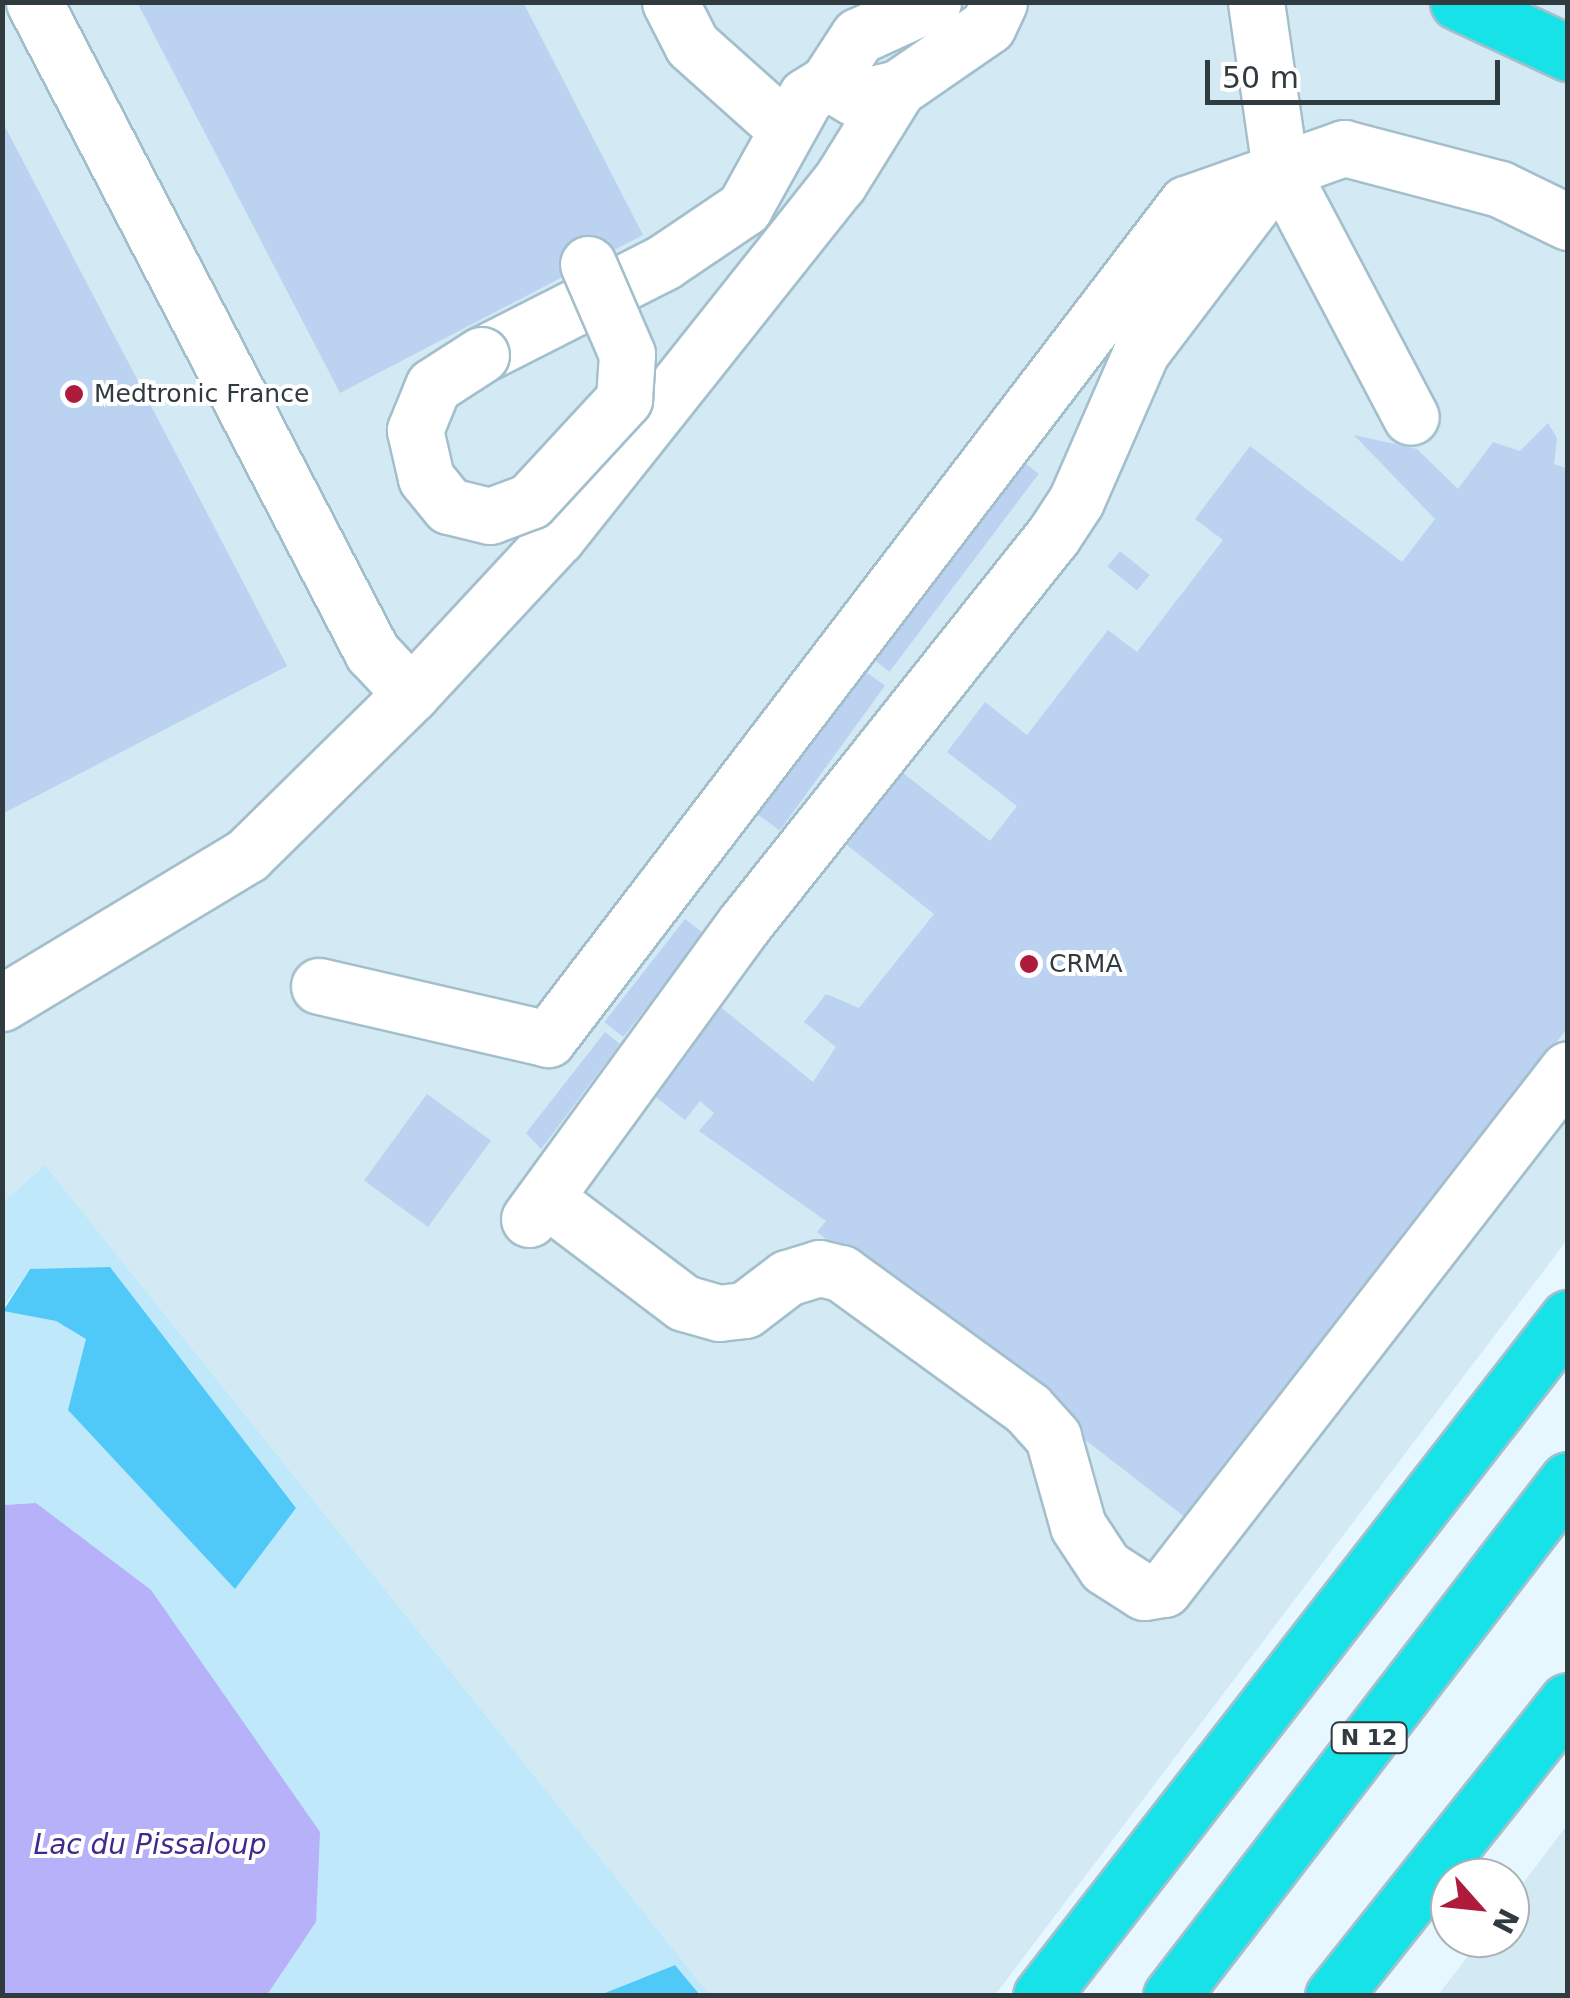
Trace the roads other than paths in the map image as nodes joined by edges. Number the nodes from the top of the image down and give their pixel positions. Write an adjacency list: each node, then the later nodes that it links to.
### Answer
1 (34, 2): 15 (lane)
2 (670, 2): 10 (lane)
3 (934, 2): 8 (lane)
4 (999, 2): 9 (lane)
5 (1256, 2): 11 (lane)
6 (1458, 2): 7 (highway)
7 (1568, 54)
8 (828, 82): 9 (lane); 10 (lane)
9 (898, 88): 15 (lane)
10 (786, 130): 13 (lane, bridge)
11 (1280, 169): 12 (lane); 14 (lane); 16 (lane); 18 (lane)
12 (1568, 222)
13 (588, 264)
14 (1411, 416)
15 (411, 694): 17 (lane)
16 (319, 986)
17 (2, 1003)
18 (1568, 1069)
19 (1568, 1318): 22 (highway)
20 (1568, 1480): 23 (highway, N 12)
21 (1568, 1701): 24 (highway)
22 (1041, 1996)
23 (1171, 1996)
24 (1333, 1996)

